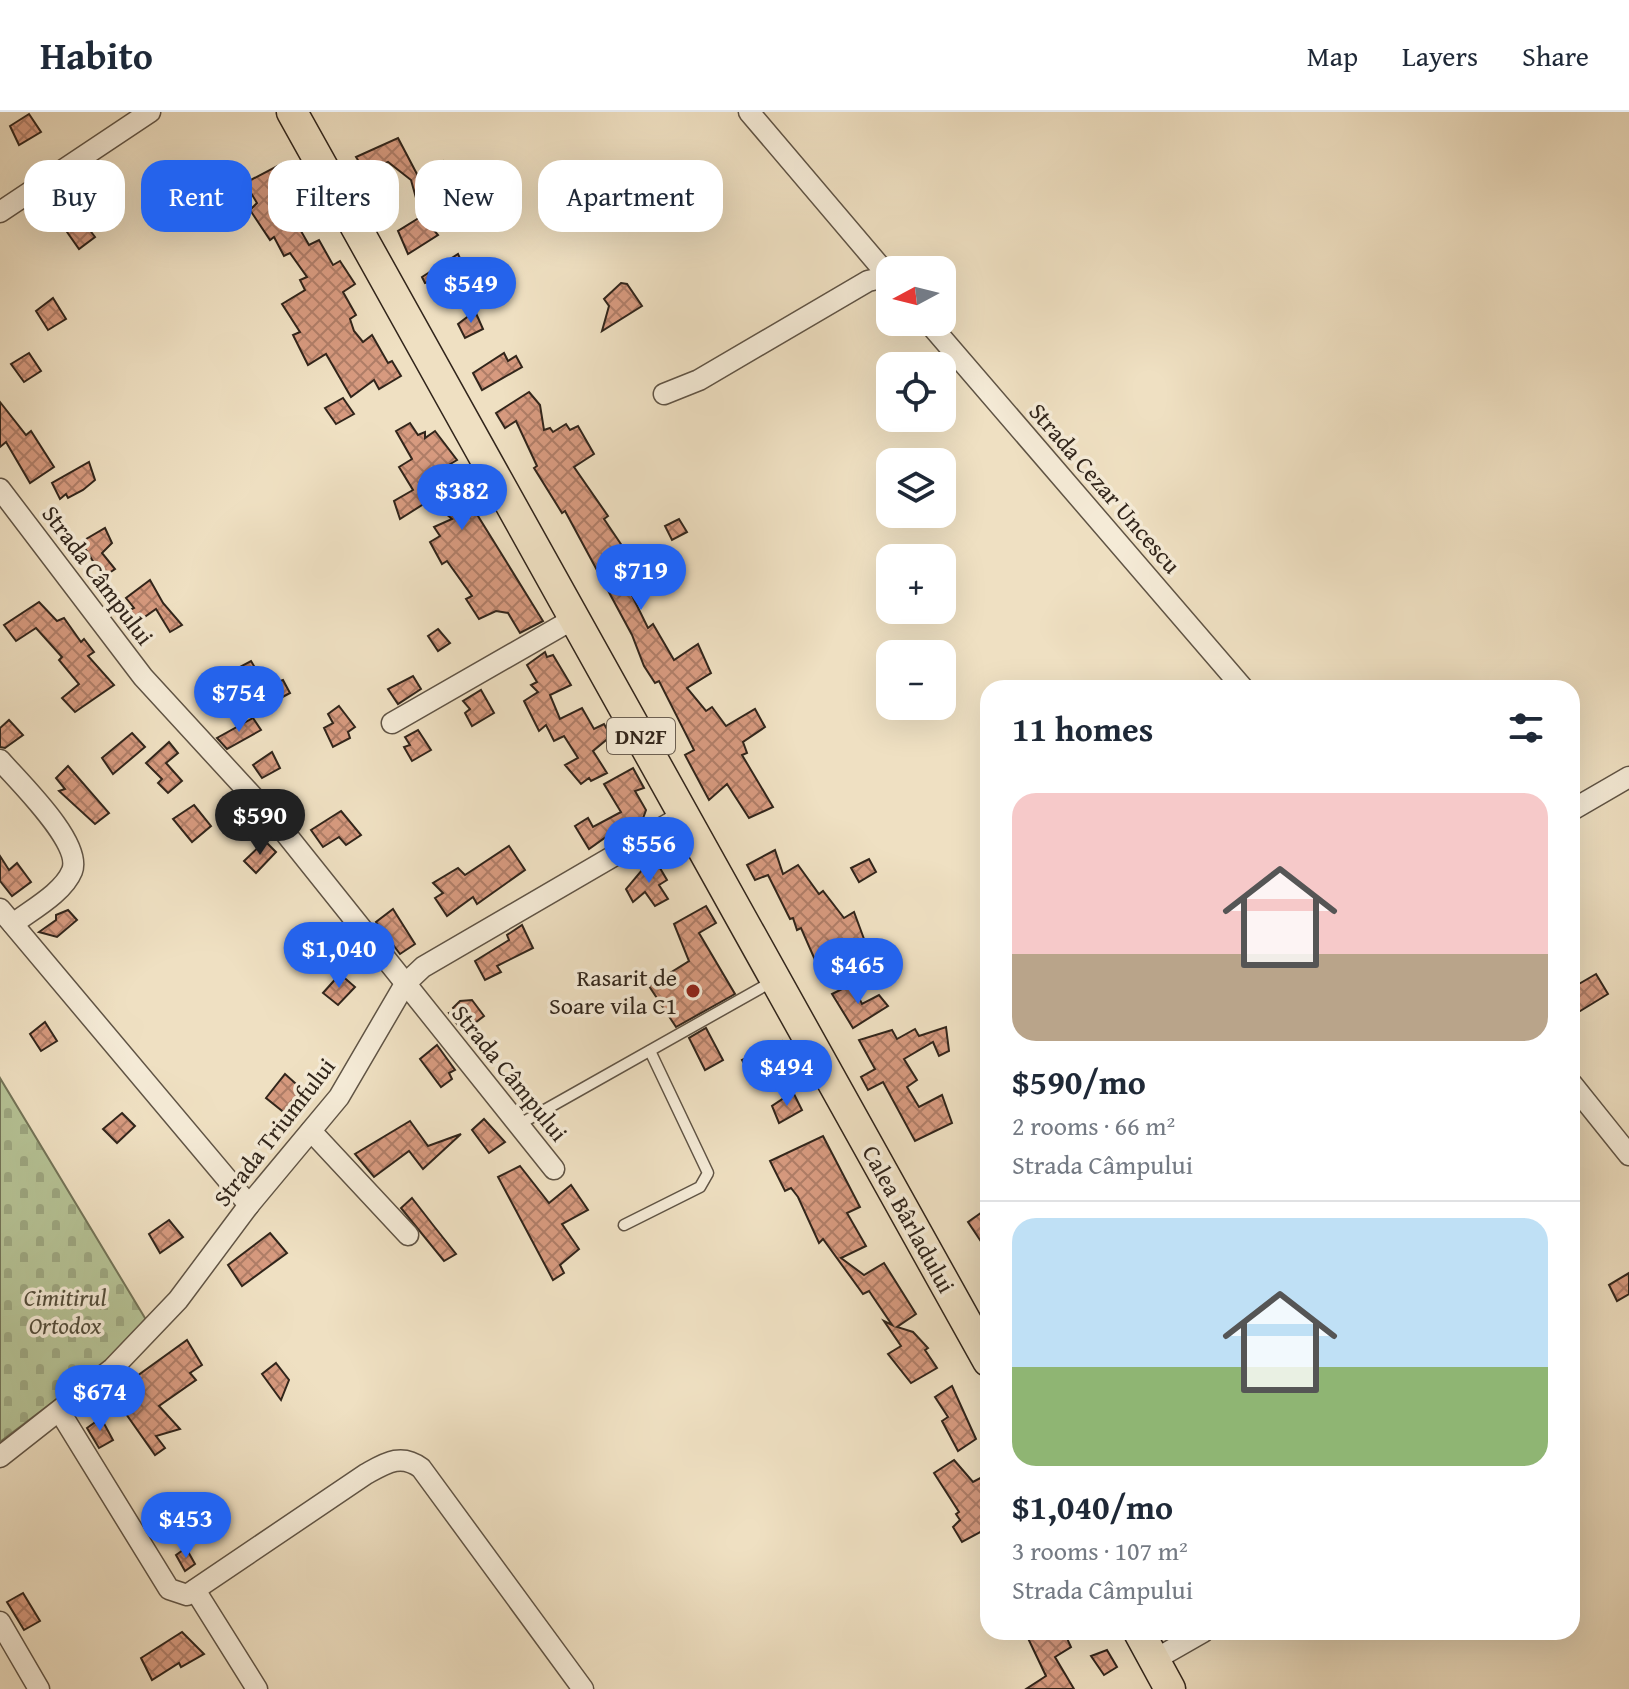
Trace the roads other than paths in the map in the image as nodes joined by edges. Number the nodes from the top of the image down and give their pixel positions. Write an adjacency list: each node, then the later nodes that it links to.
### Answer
1 (150, 112): 4 (street)
2 (292, 112): 10 (main road, Calea Bârladului / DN2F)
3 (749, 112): 5 (street)
4 (0, 212)
5 (876, 262)
6 (876, 279): 8 (street)
7 (940, 336): 11 (street, Strada Cezar Uncescu)
8 (664, 394)
9 (0, 489): 19 (street, Strada Câmpului)
10 (575, 618): 12 (street); 16 (main road, Calea Bârladului / DN2F)
11 (1236, 680)
12 (392, 723)
13 (0, 760): 17 (street)
14 (1629, 777): 15 (street)
15 (1580, 805)
16 (684, 815): 18 (main road, Calea Bârladului / DN2F); 19 (street, Strada Triumfului)
17 (6, 917): 26 (street)
18 (776, 980): 20 (lane); 29 (main road, Calea Bârladului / DN2F)
19 (405, 984): 22 (street, Strada Câmpului); 23 (street, Strada Triumfului)
20 (650, 1051): 22 (lane); 27 (lane)
21 (1580, 1094): 24 (street)
22 (518, 1125): 25 (street, Strada Câmpului)
23 (311, 1131): 26 (street, Strada Triumfului); 28 (street)
24 (1628, 1152)
25 (554, 1169)
26 (249, 1205): 30 (street, Strada Triumfului)
27 (624, 1225)
28 (408, 1235)
29 (980, 1347)
30 (60, 1412): 31 (street, Strada Triumfului); 32 (street)
31 (0, 1457)
32 (195, 1590): 38 (street); 39 (street)
33 (0, 1622): 37 (street)
34 (1143, 1640): 36 (main road)
35 (1189, 1640): 36 (street)
36 (1154, 1660): 40 (main road)
37 (39, 1689)
38 (257, 1689)
39 (583, 1689)
40 (1170, 1689)

